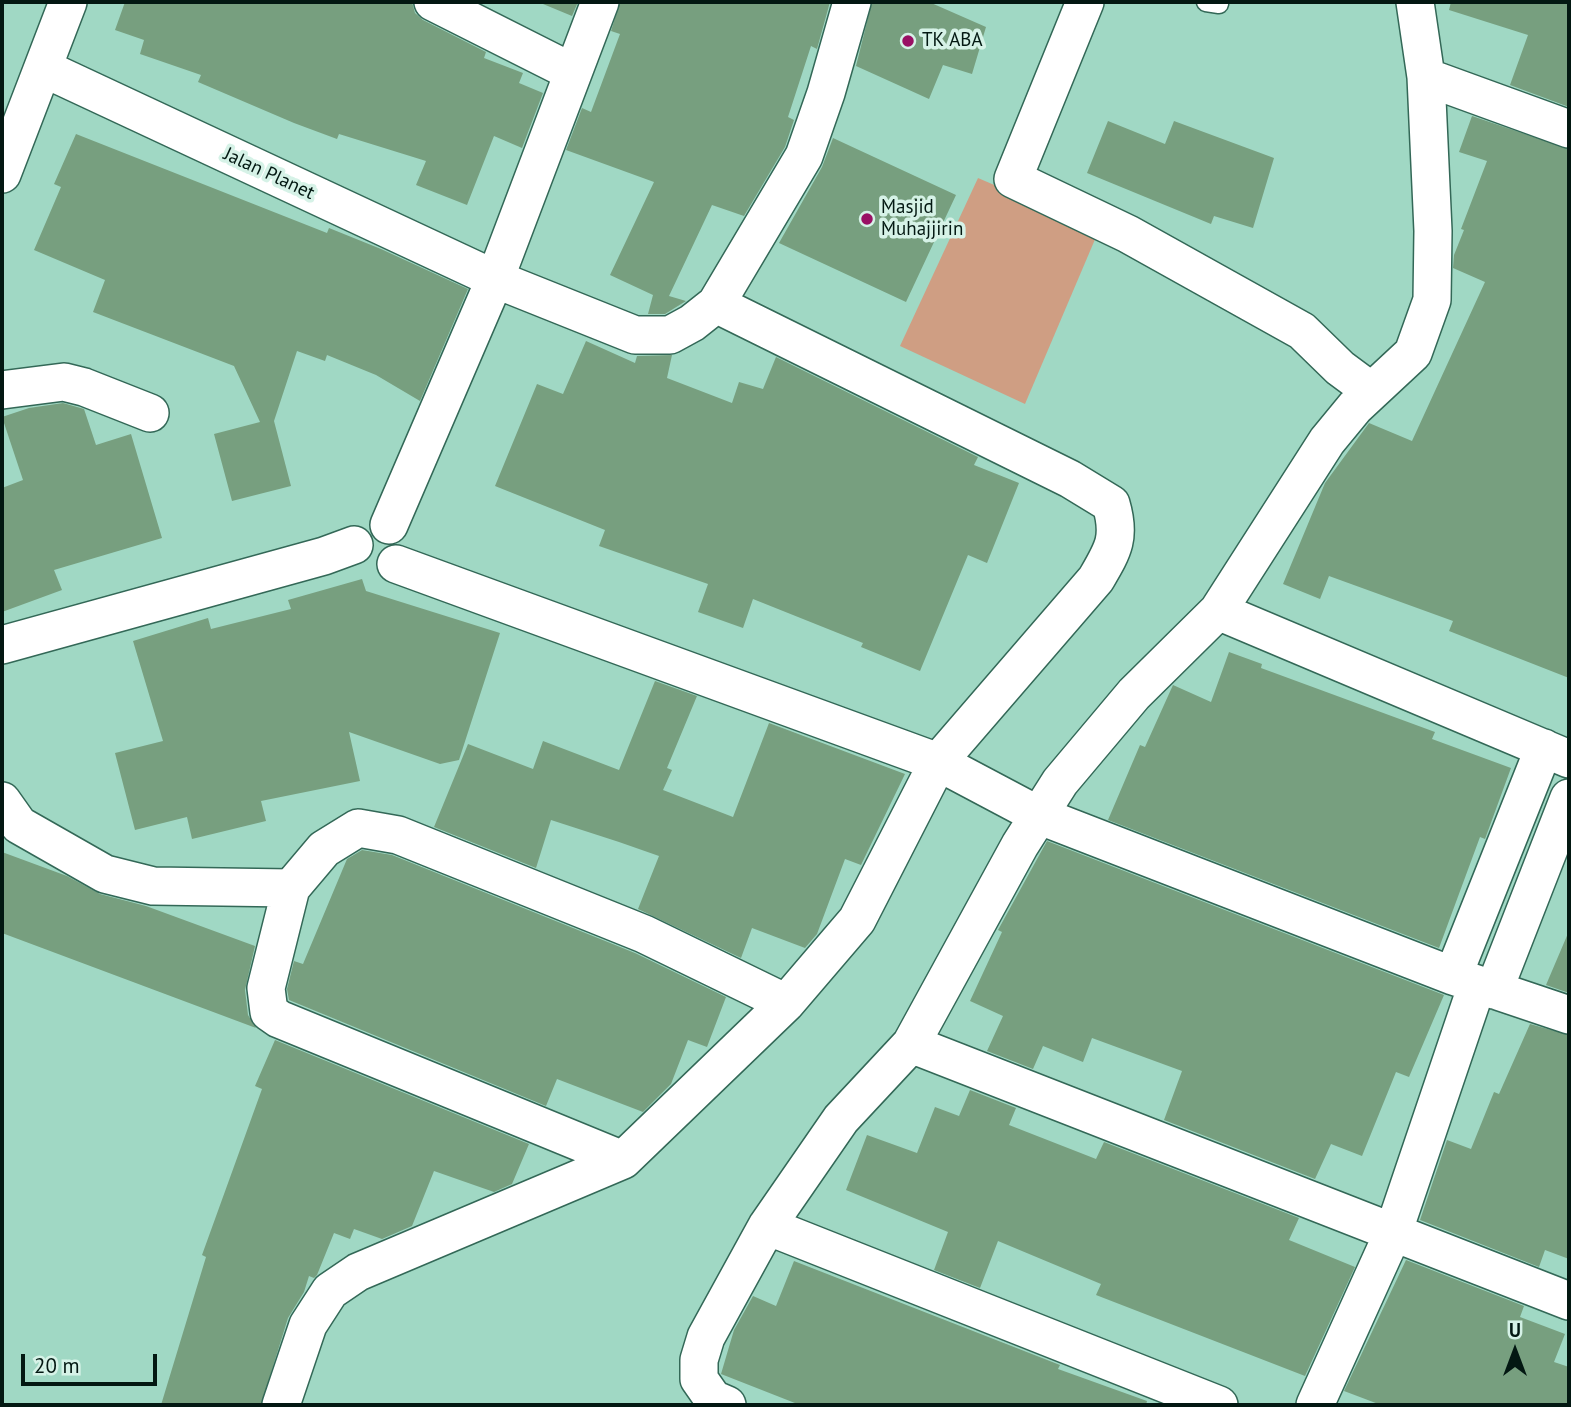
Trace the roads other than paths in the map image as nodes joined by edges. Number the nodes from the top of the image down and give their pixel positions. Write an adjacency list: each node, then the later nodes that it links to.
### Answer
1 (68, 2): 7 (street)
2 (433, 2): 8 (street)
3 (600, 2): 8 (street)
4 (852, 2): 13 (street)
5 (1085, 2): 15 (street)
6 (1415, 2): 9 (street)
7 (43, 68): 11 (street); 12 (street, Jalan Planet)
8 (572, 72): 12 (street)
9 (1426, 77): 10 (street); 15 (street)
10 (1569, 129)
11 (2, 174)
12 (495, 279): 13 (street, Jalan Planet); 17 (street)
13 (716, 303): 23 (street)
14 (2, 390): 16 (street)
15 (1371, 391): 20 (street)
16 (150, 413)
17 (389, 525): 18 (street); 19 (street)
18 (354, 545): 19 (street); 21 (street)
19 (396, 564): 23 (street)
20 (1218, 611): 22 (street); 26 (street)
21 (2, 645)
22 (1562, 752): 28 (street)
23 (949, 768): 26 (street); 29 (street)
24 (1569, 798): 28 (street)
25 (2, 801): 27 (street)
26 (1026, 809): 28 (street); 31 (street)
27 (291, 888): 29 (street); 32 (street)
28 (1475, 984): 30 (street); 34 (street)
29 (786, 1003): 32 (street)
30 (1569, 1015)
31 (911, 1044): 33 (street); 34 (street)
32 (623, 1160): 36 (street)
33 (767, 1226): 37 (street); 38 (street)
34 (1393, 1233): 35 (street); 39 (street)
35 (1569, 1301)
36 (281, 1405)
37 (727, 1405)
38 (1219, 1405)
39 (1315, 1405)

